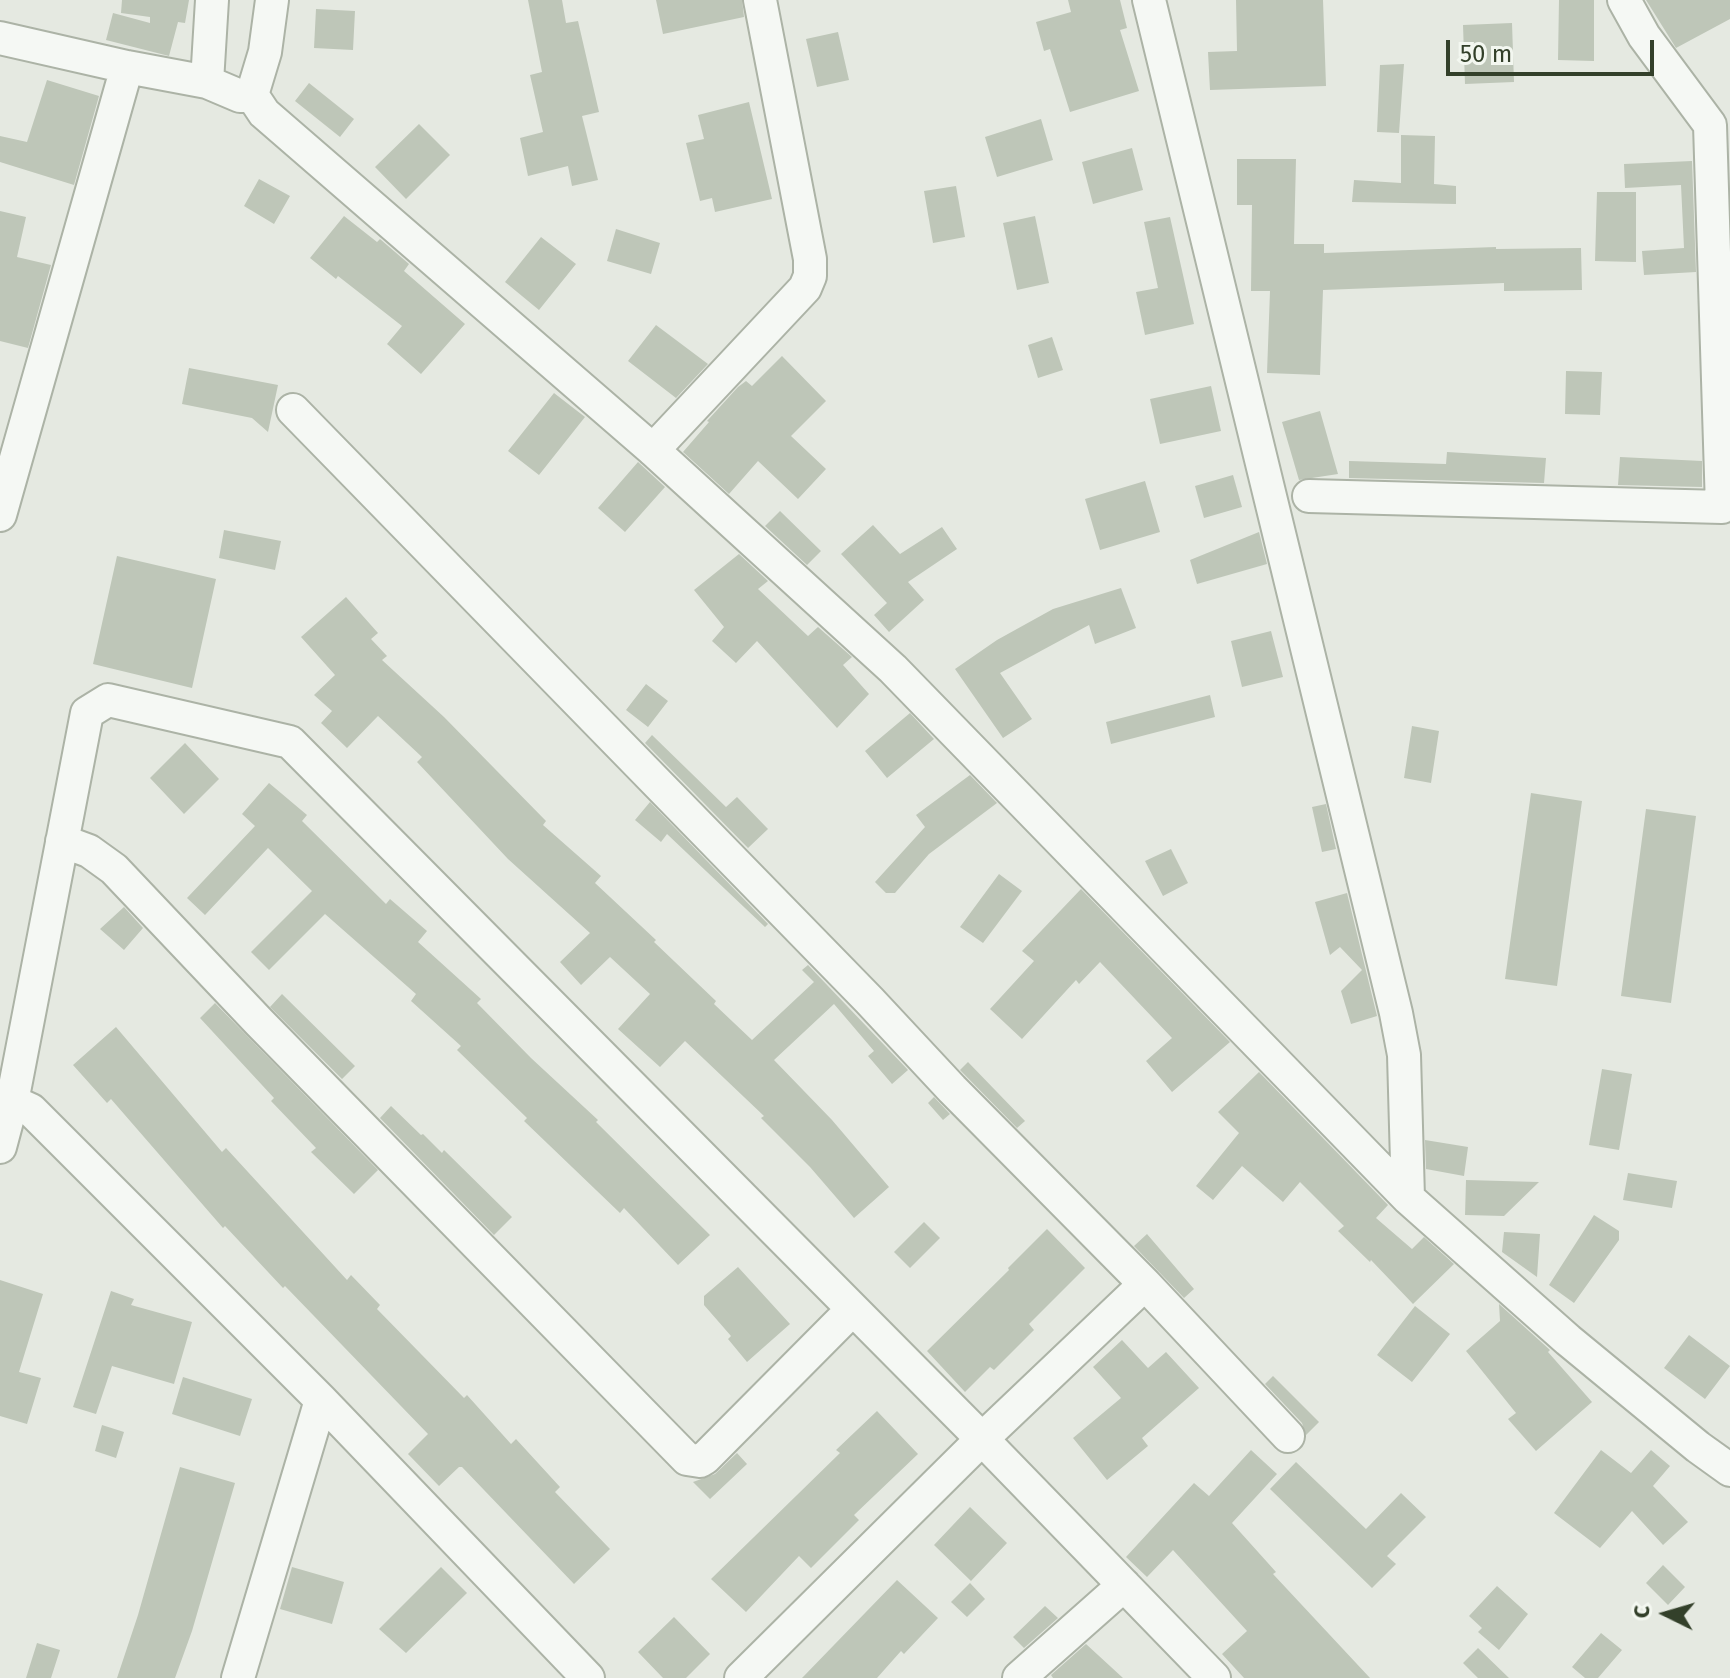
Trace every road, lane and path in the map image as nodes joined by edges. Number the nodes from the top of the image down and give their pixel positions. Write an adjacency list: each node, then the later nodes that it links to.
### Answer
1 (212, 0): 8 (street)
2 (272, 0): 9 (street)
3 (760, 0): 11 (street)
4 (1149, 0): 18 (street)
5 (1624, 0): 13 (street)
6 (0, 38): 7 (street)
7 (127, 67): 8 (street); 14 (street)
8 (207, 82): 9 (street)
9 (252, 95): 11 (street)
10 (293, 410): 19 (street)
11 (653, 450): 18 (street)
12 (1309, 496): 13 (street)
13 (1726, 505)
14 (0, 515)
15 (62, 841): 16 (street); 20 (street); 20 (street)
16 (6, 1099): 17 (street); 21 (street)
17 (0, 1147)
18 (1408, 1198): 24 (street)
19 (1145, 1284): 22 (street); 23 (street)
20 (853, 1309): 23 (street)
21 (321, 1400): 26 (street); 27 (street)
22 (1288, 1436)
23 (982, 1439): 25 (street); 28 (street)
24 (1730, 1470)
25 (1124, 1585): 29 (street); 30 (street)
26 (238, 1678)
27 (588, 1678)
28 (741, 1678)
29 (1019, 1678)
30 (1214, 1678)

